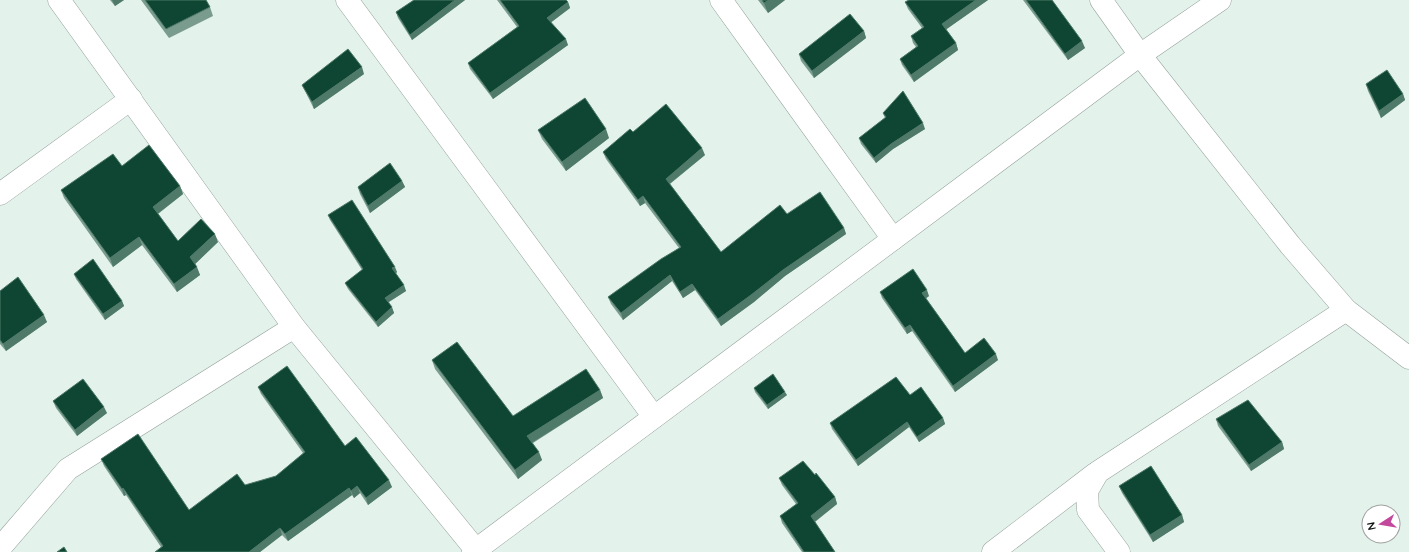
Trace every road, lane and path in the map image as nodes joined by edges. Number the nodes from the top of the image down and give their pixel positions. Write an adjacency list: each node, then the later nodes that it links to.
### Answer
1 (59, 0): 7 (street)
2 (347, 0): 13 (street)
3 (721, 0): 9 (street)
4 (1101, 0): 6 (street)
5 (1220, 0): 6 (street)
6 (1140, 55): 9 (street); 10 (street)
7 (131, 99): 8 (street); 11 (street)
8 (0, 194)
9 (893, 239): 13 (street)
10 (1346, 310): 12 (street); 14 (street)
11 (294, 327): 15 (street); 16 (street)
12 (1409, 358)
13 (654, 417): 16 (street)
14 (1098, 472): 17 (street); 18 (street)
15 (0, 548)
16 (475, 551)
17 (993, 552)
18 (1119, 552)

